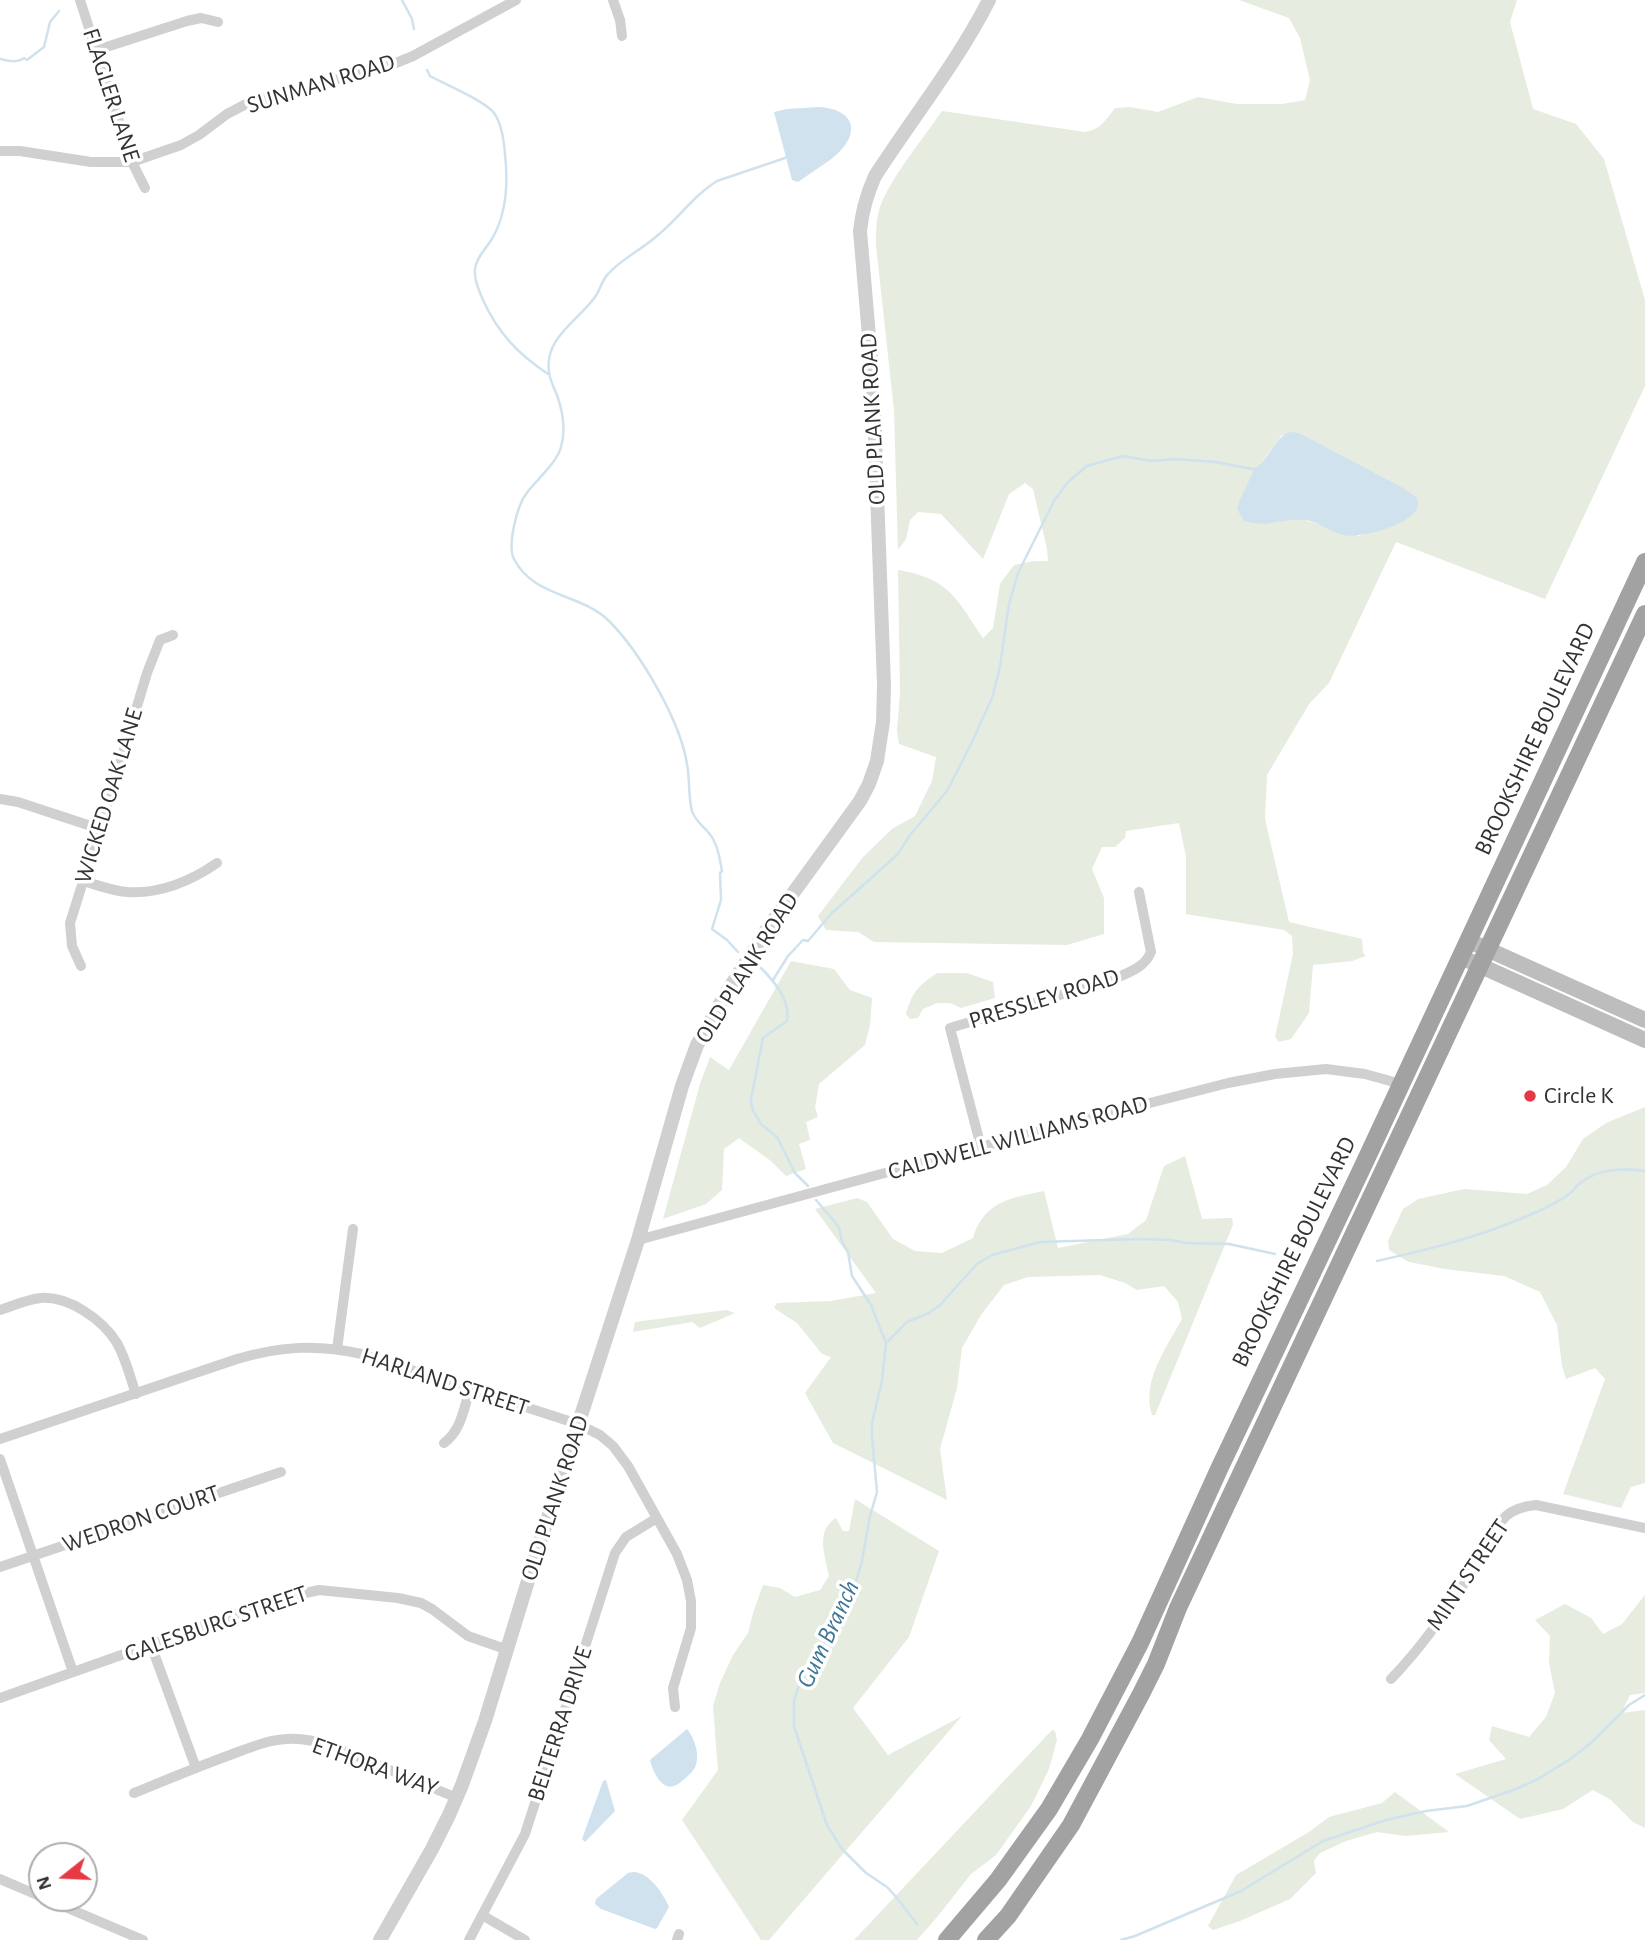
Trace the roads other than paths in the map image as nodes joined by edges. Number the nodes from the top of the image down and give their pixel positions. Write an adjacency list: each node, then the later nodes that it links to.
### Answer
1 (80, 0): 7 (street, FLAGLER LANE)
2 (516, 0): 9 (street, SUNMAN ROAD)
3 (613, 0): 6 (street)
4 (989, 0): 34 (street, OLD PLANK ROAD)
5 (218, 22): 7 (street)
6 (622, 36)
7 (97, 50): 9 (street, FLAGLER LANE)
8 (0, 151): 9 (street, SUNMAN ROAD)
9 (132, 162): 10 (street, FLAGLER LANE)
10 (145, 188)
11 (1645, 562): 12 (highway, BROOKSHIRE BOULEVARD)
12 (1637, 579): 15 (highway, BROOKSHIRE BOULEVARD); 16 (highway)
13 (1645, 614): 16 (highway, BROOKSHIRE BOULEVARD)
14 (173, 635): 18 (street, WICKED OAK LANE)
15 (1573, 718): 19 (highway); 23 (highway, BROOKSHIRE BOULEVARD)
16 (1592, 727): 19 (highway, BROOKSHIRE BOULEVARD)
17 (0, 799): 18 (street)
18 (100, 829): 21 (street, WICKED OAK LANE)
19 (1543, 830): 24 (highway, BROOKSHIRE BOULEVARD)
20 (217, 863): 21 (street)
21 (83, 881): 25 (street, WICKED OAK LANE)
22 (1139, 892): 31 (street, PRESSLEY ROAD)
23 (1465, 949): 24 (main road); 26 (highway, BROOKSHIRE BOULEVARD)
24 (1484, 957): 27 (main road); 28 (main road); 30 (highway, BROOKSHIRE BOULEVARD)
25 (80, 966)
26 (1441, 1000): 29 (highway, BROOKSHIRE BOULEVARD); 30 (highway)
27 (1645, 1020)
28 (1645, 1040)
29 (1402, 1084): 31 (street, CALDWELL WILLIAMS ROAD); 33 (highway); 65 (highway, BROOKSHIRE BOULEVARD)
30 (1425, 1084): 33 (highway, BROOKSHIRE BOULEVARD)
31 (981, 1147): 34 (street, CALDWELL WILLIAMS ROAD)
32 (353, 1229): 36 (street)
33 (1355, 1231): 66 (highway, BROOKSHIRE BOULEVARD)
34 (638, 1240): 39 (street, OLD PLANK ROAD)
35 (0, 1310): 38 (street)
36 (337, 1349): 37 (street, HARLAND STREET); 38 (street, HARLAND STREET)
37 (470, 1389): 39 (street, HARLAND STREET); 41 (street)
38 (136, 1394): 40 (street, HARLAND STREET)
39 (578, 1424): 44 (street, HARLAND STREET); 49 (street, OLD PLANK ROAD)
40 (0, 1439)
41 (444, 1443)
42 (0, 1460): 46 (street)
43 (281, 1472): 46 (street, WEDRON COURT)
44 (657, 1518): 53 (street, HARLAND STREET); 60 (street, BELTERRA DRIVE)
45 (1645, 1528): 51 (street, MINT STREET)
46 (32, 1556): 47 (street, WEDRON COURT); 50 (street)
47 (0, 1567)
48 (151, 1645): 49 (street, GALESBURG STREET); 50 (street, GALESBURG STREET); 54 (street)
49 (508, 1650): 56 (street, OLD PLANK ROAD)
50 (73, 1672): 52 (street, GALESBURG STREET)
51 (1391, 1679)
52 (0, 1698)
53 (675, 1707)
54 (196, 1768): 55 (street, ETHORA WAY); 56 (street, ETHORA WAY)
55 (134, 1793)
56 (457, 1798): 62 (street, OLD PLANK ROAD)
57 (0, 1879): 58 (street)
58 (28, 1891)
59 (76, 1912): 61 (street)
60 (482, 1915): 63 (street, BELTERRA DRIVE); 64 (street)
61 (142, 1940)
62 (380, 1940)
63 (469, 1940)
64 (525, 1940)
65 (947, 1940)
66 (986, 1940)

